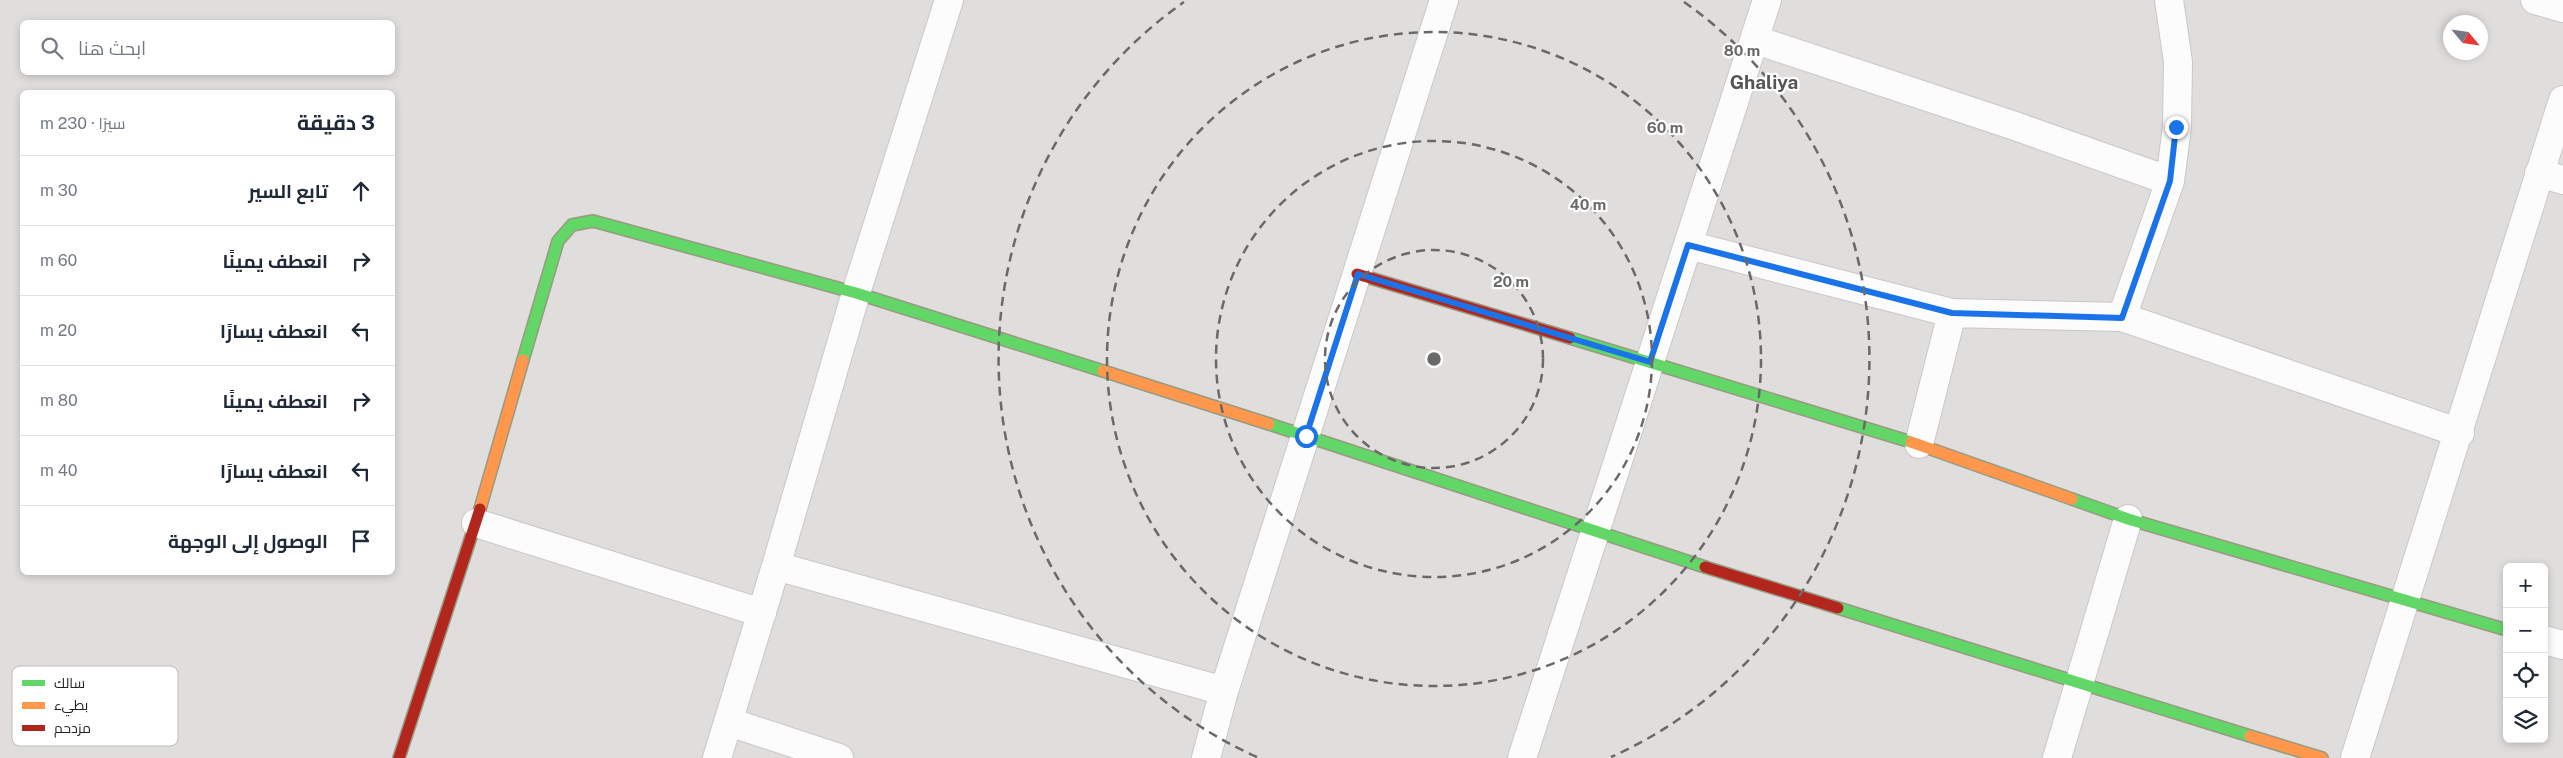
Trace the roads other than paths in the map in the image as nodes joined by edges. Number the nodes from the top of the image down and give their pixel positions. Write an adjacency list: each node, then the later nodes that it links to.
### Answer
1 (949, 0): 13 (street)
2 (1444, 0): 12 (street)
3 (1767, 0): 7 (street)
4 (2169, 0): 10 (street)
5 (2535, 0): 6 (street)
6 (2563, 8)
7 (1756, 40): 10 (street); 11 (street)
8 (2563, 100): 9 (street)
9 (2551, 176): 17 (street)
10 (2170, 181): 15 (street)
11 (1688, 245): 14 (street); 16 (street)
12 (1358, 274): 16 (street); 18 (street)
13 (856, 293): 18 (street); 21 (street); 23 (street)
14 (1952, 313): 15 (street); 19 (street)
15 (2122, 318): 17 (street)
16 (1650, 362): 19 (street); 22 (street)
17 (2460, 433): 24 (street)
18 (1306, 436): 22 (street); 30 (street)
19 (1919, 444): 20 (street)
20 (2128, 518): 24 (street); 29 (street)
21 (476, 523): 25 (street); 32 (street)
22 (1597, 533): 29 (street); 36 (street)
23 (776, 566): 25 (street); 30 (street)
24 (2405, 601): 26 (street); 39 (street)
25 (762, 613): 31 (street)
26 (2503, 629)
27 (2548, 641): 28 (street)
28 (2563, 645)
29 (2078, 684): 37 (street); 38 (street)
30 (1224, 691): 35 (street)
31 (729, 722): 33 (street); 34 (street)
32 (399, 758)
33 (717, 758)
34 (839, 758)
35 (1206, 758)
36 (1522, 758)
37 (2057, 758)
38 (2322, 758)
39 (2355, 758)

